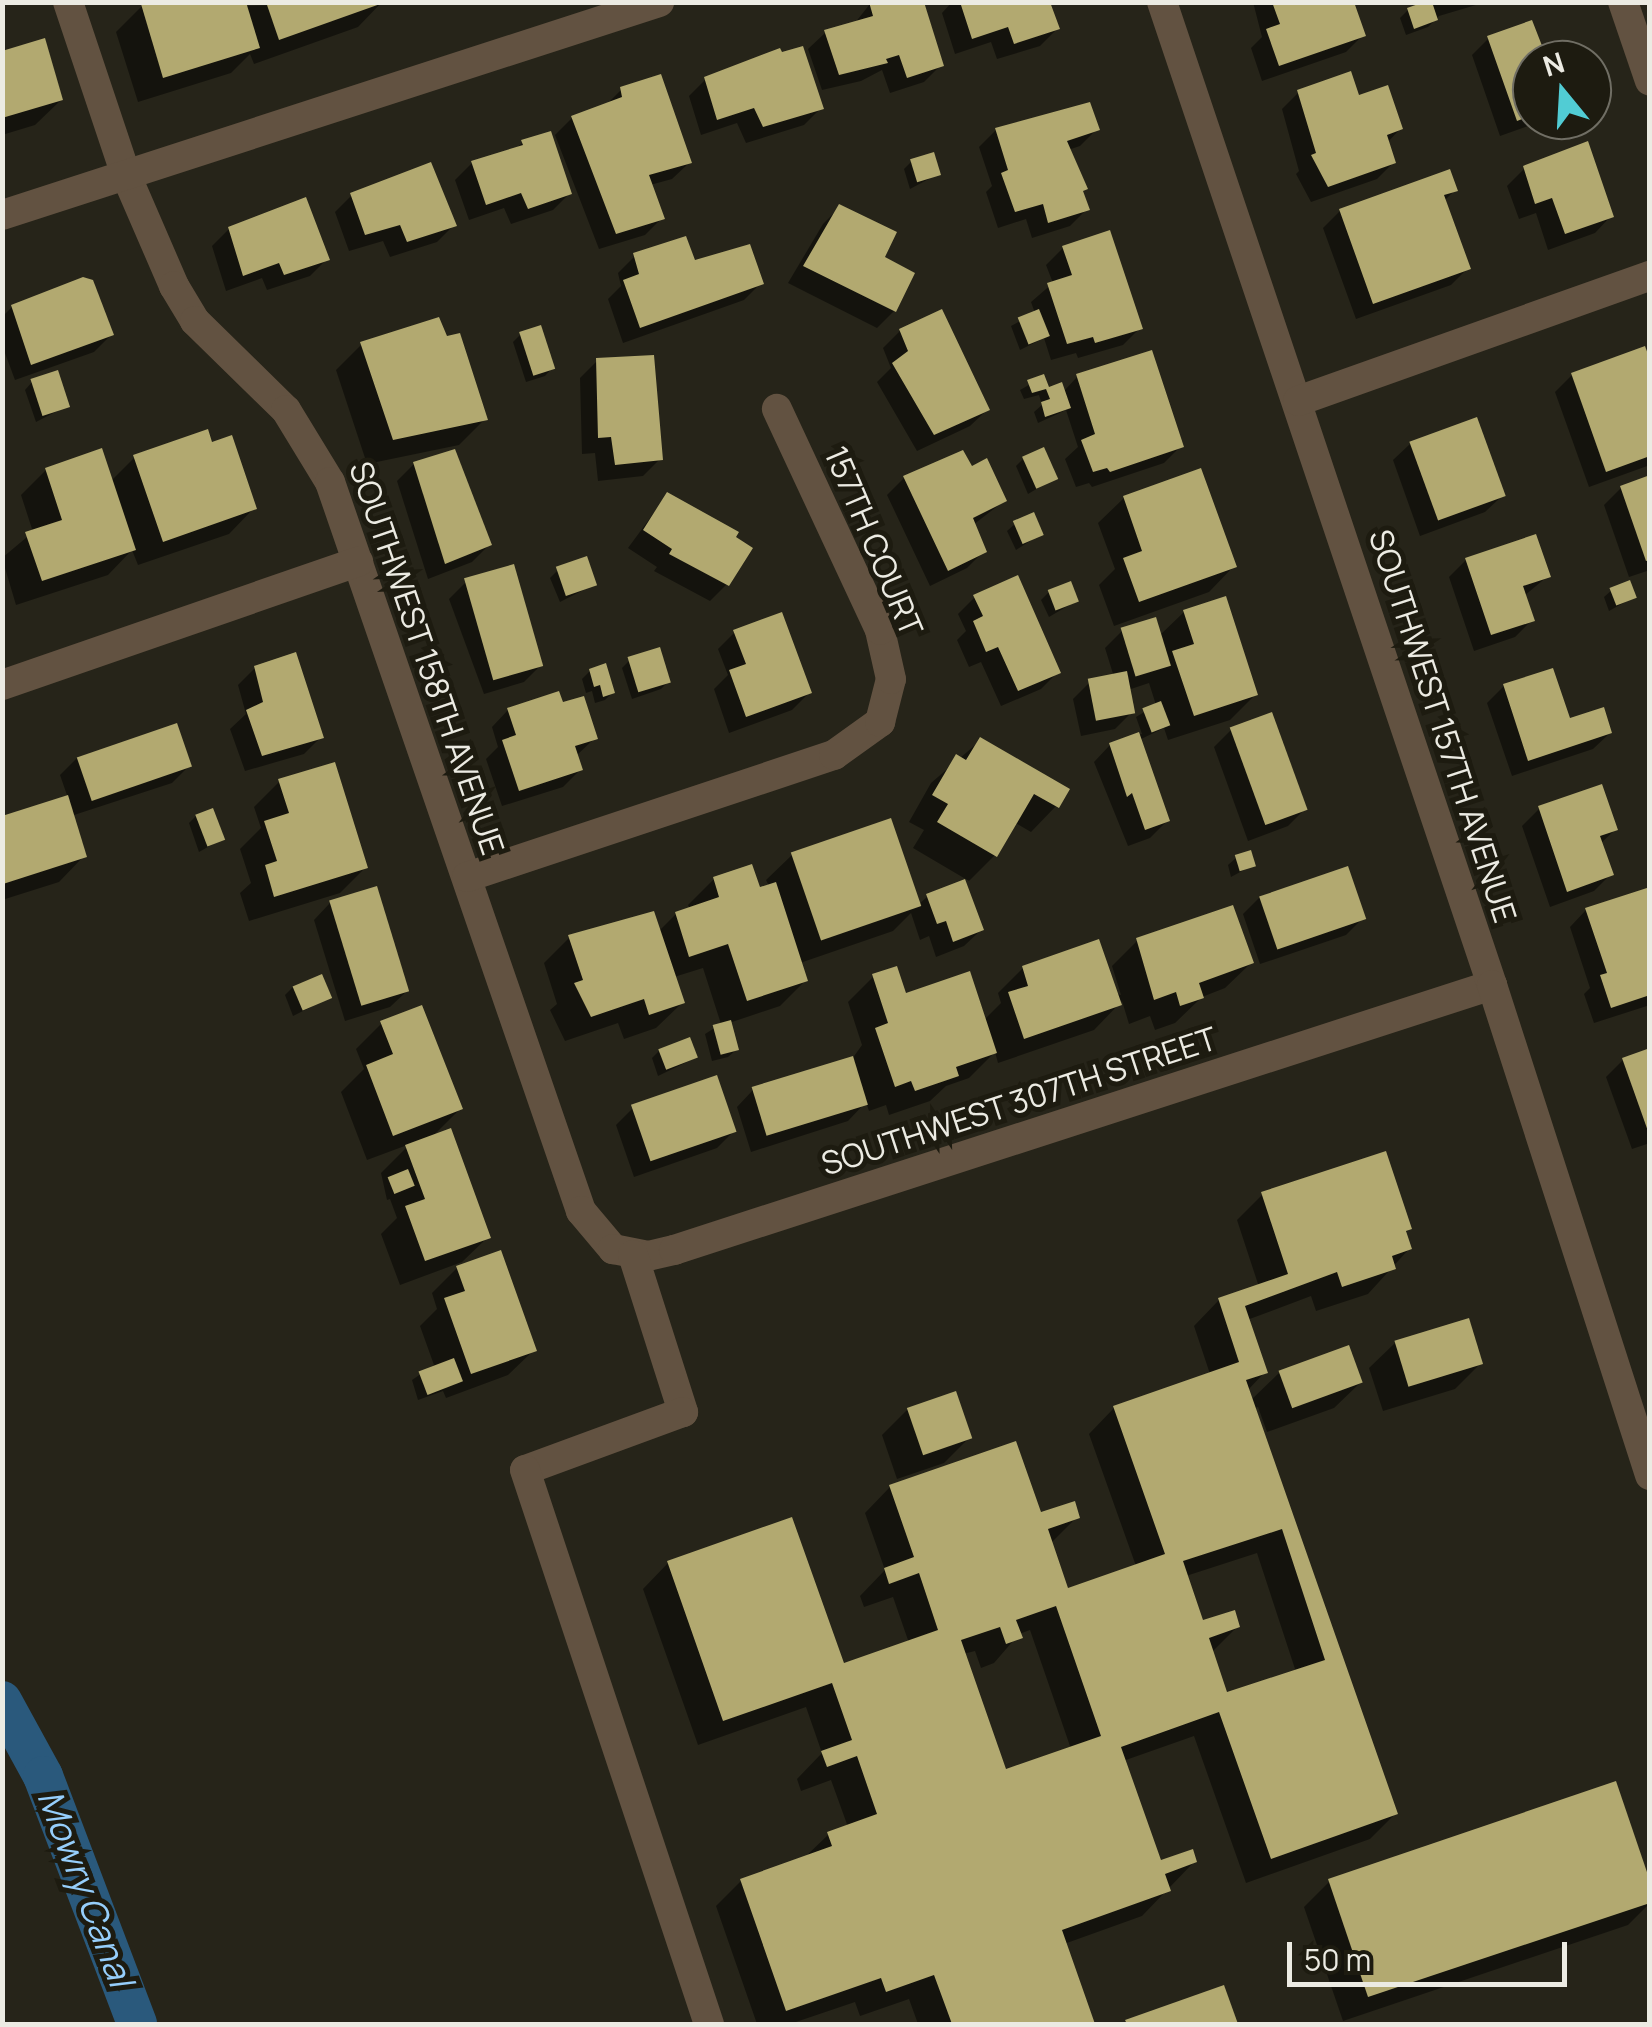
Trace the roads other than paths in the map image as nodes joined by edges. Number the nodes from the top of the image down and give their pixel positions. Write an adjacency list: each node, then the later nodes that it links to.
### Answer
1 (68, 2): 6 (street, SOUTHWEST 158TH AVENUE)
2 (659, 2): 6 (street)
3 (1162, 2): 9 (street, SOUTHWEST 157TH AVENUE)
4 (1623, 2): 5 (street)
5 (1650, 81)
6 (126, 175): 7 (street); 11 (street, SOUTHWEST 158TH AVENUE)
7 (2, 215)
8 (1650, 276): 9 (street)
9 (1298, 401): 14 (street, SOUTHWEST 157TH AVENUE)
10 (777, 409): 13 (street, 157TH COURT)
11 (358, 562): 12 (street); 13 (street, SOUTHWEST 158TH AVENUE)
12 (2, 685)
13 (467, 877): 15 (street, SOUTHWEST 158TH AVENUE)
14 (1492, 984): 15 (street, SOUTHWEST 307TH STREET); 16 (street, SOUTHWEST 157TH AVENUE)
15 (632, 1255): 17 (street)
16 (1650, 1475)
17 (708, 2024)

